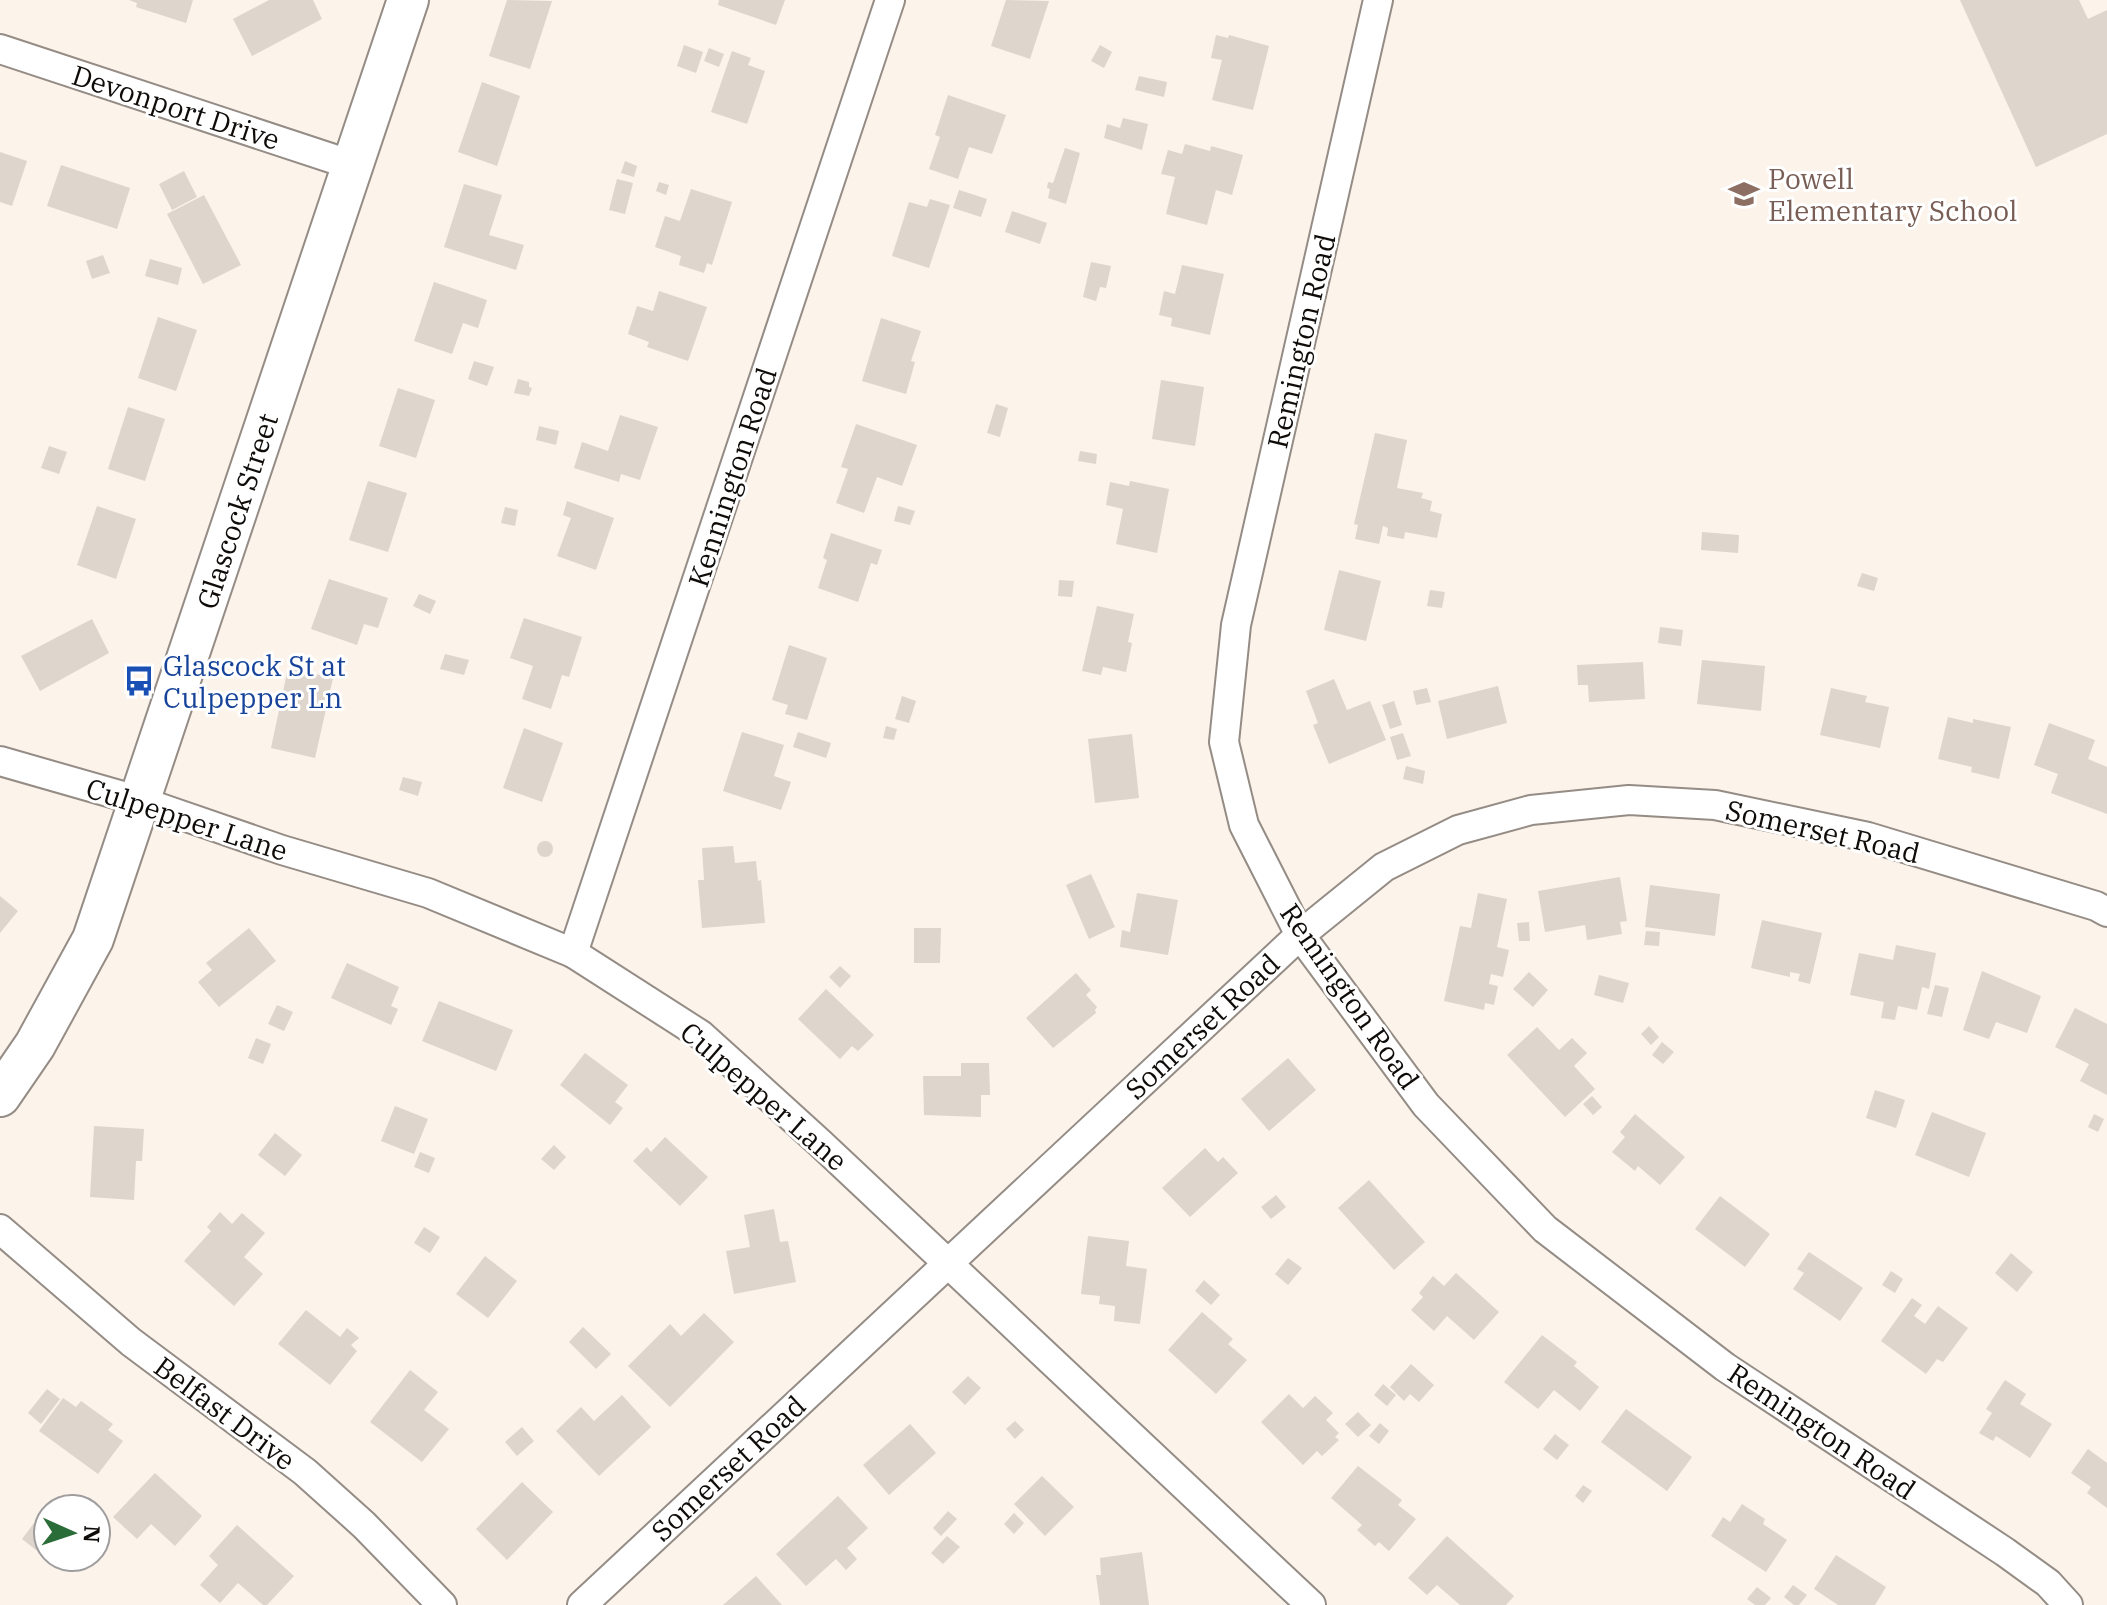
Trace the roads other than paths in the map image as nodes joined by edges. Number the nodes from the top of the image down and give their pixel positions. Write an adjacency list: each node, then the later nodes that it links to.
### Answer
1 (408, 0): 5 (street, Glascock Street)
2 (890, 0): 10 (street, Kennington Road)
3 (1378, 0): 9 (street, Remington Road)
4 (0, 49): 5 (street, Devonport Drive)
5 (352, 165): 7 (street, Glascock Street)
6 (0, 761): 7 (street, Culpepper Lane)
7 (140, 801): 10 (street, Culpepper Lane); 11 (street, Glascock Street)
8 (2107, 912): 9 (street, Somerset Road)
9 (1300, 935): 13 (street, Somerset Road); 17 (street, Remington Road)
10 (573, 953): 13 (street, Culpepper Lane)
11 (0, 1096)
12 (0, 1229): 15 (street, Belfast Drive)
13 (947, 1263): 14 (street, Culpepper Lane); 16 (street, Somerset Road)
14 (1297, 1600)
15 (442, 1605)
16 (582, 1605)
17 (2068, 1605)

